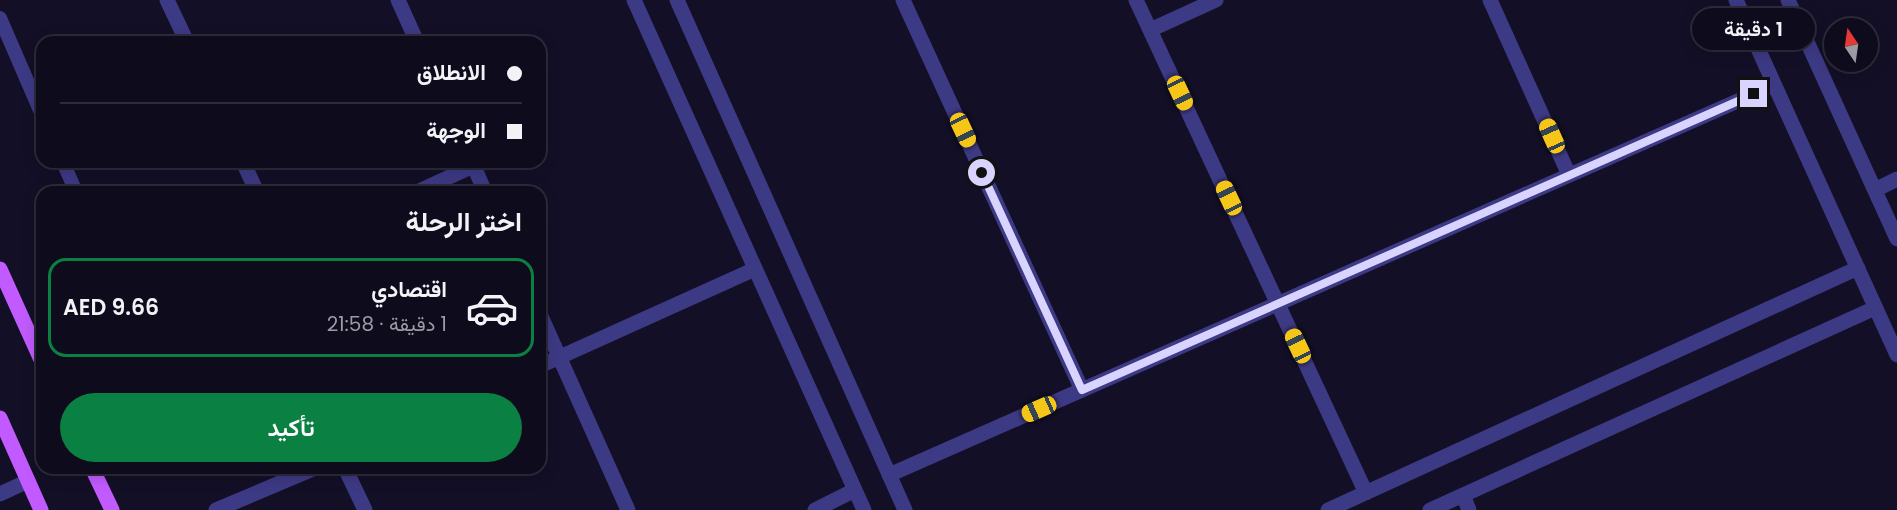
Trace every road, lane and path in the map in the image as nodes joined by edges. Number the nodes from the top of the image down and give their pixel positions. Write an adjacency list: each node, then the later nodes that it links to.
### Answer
1 (167, 0): 13 (street)
2 (398, 0): 14 (street)
3 (634, 0): 31 (street)
4 (676, 0): 44 (street)
5 (903, 0): 39 (street)
6 (1136, 0): 12 (street)
7 (1216, 0): 12 (street)
8 (1490, 0): 21 (street)
9 (1736, 0): 15 (street)
10 (1788, 0): 27 (street)
11 (0, 18): 16 (lane)
12 (1150, 30): 32 (street)
13 (184, 36)
14 (414, 36)
15 (1774, 85): 21 (street); 29 (street)
16 (36, 101)
17 (66, 168): 23 (lane)
18 (246, 168): 24 (street)
19 (464, 168): 25 (street)
20 (474, 168): 26 (street)
21 (1569, 175): 32 (street)
22 (1897, 179): 27 (street)
23 (73, 186)
24 (254, 186)
25 (429, 186)
26 (482, 186)
27 (1875, 190): 28 (street)
28 (1897, 239)
29 (1858, 268): 33 (street); 47 (street)
30 (0, 269): 35 (main road)
31 (755, 269): 37 (street); 46 (street)
32 (1278, 304): 39 (street); 47 (street)
33 (1875, 308): 36 (street); 49 (street)
34 (546, 327): 37 (street)
35 (36, 349)
36 (1897, 356)
37 (560, 357): 38 (street); 54 (street)
38 (546, 363)
39 (1082, 390): 44 (street)
40 (0, 418): 45 (main road)
41 (95, 474): 51 (main road)
42 (301, 474): 52 (street)
43 (348, 474): 53 (street)
44 (889, 475): 57 (street)
45 (28, 481): 48 (street); 50 (main road)
46 (855, 490): 55 (street); 56 (street)
47 (1366, 493): 58 (street)
48 (0, 494)
49 (1463, 495): 59 (street); 60 (street)
50 (41, 510)
51 (112, 510)
52 (216, 510)
53 (365, 510)
54 (628, 510)
55 (815, 510)
56 (864, 510)
57 (905, 510)
58 (1328, 510)
59 (1430, 510)
60 (1469, 510)

